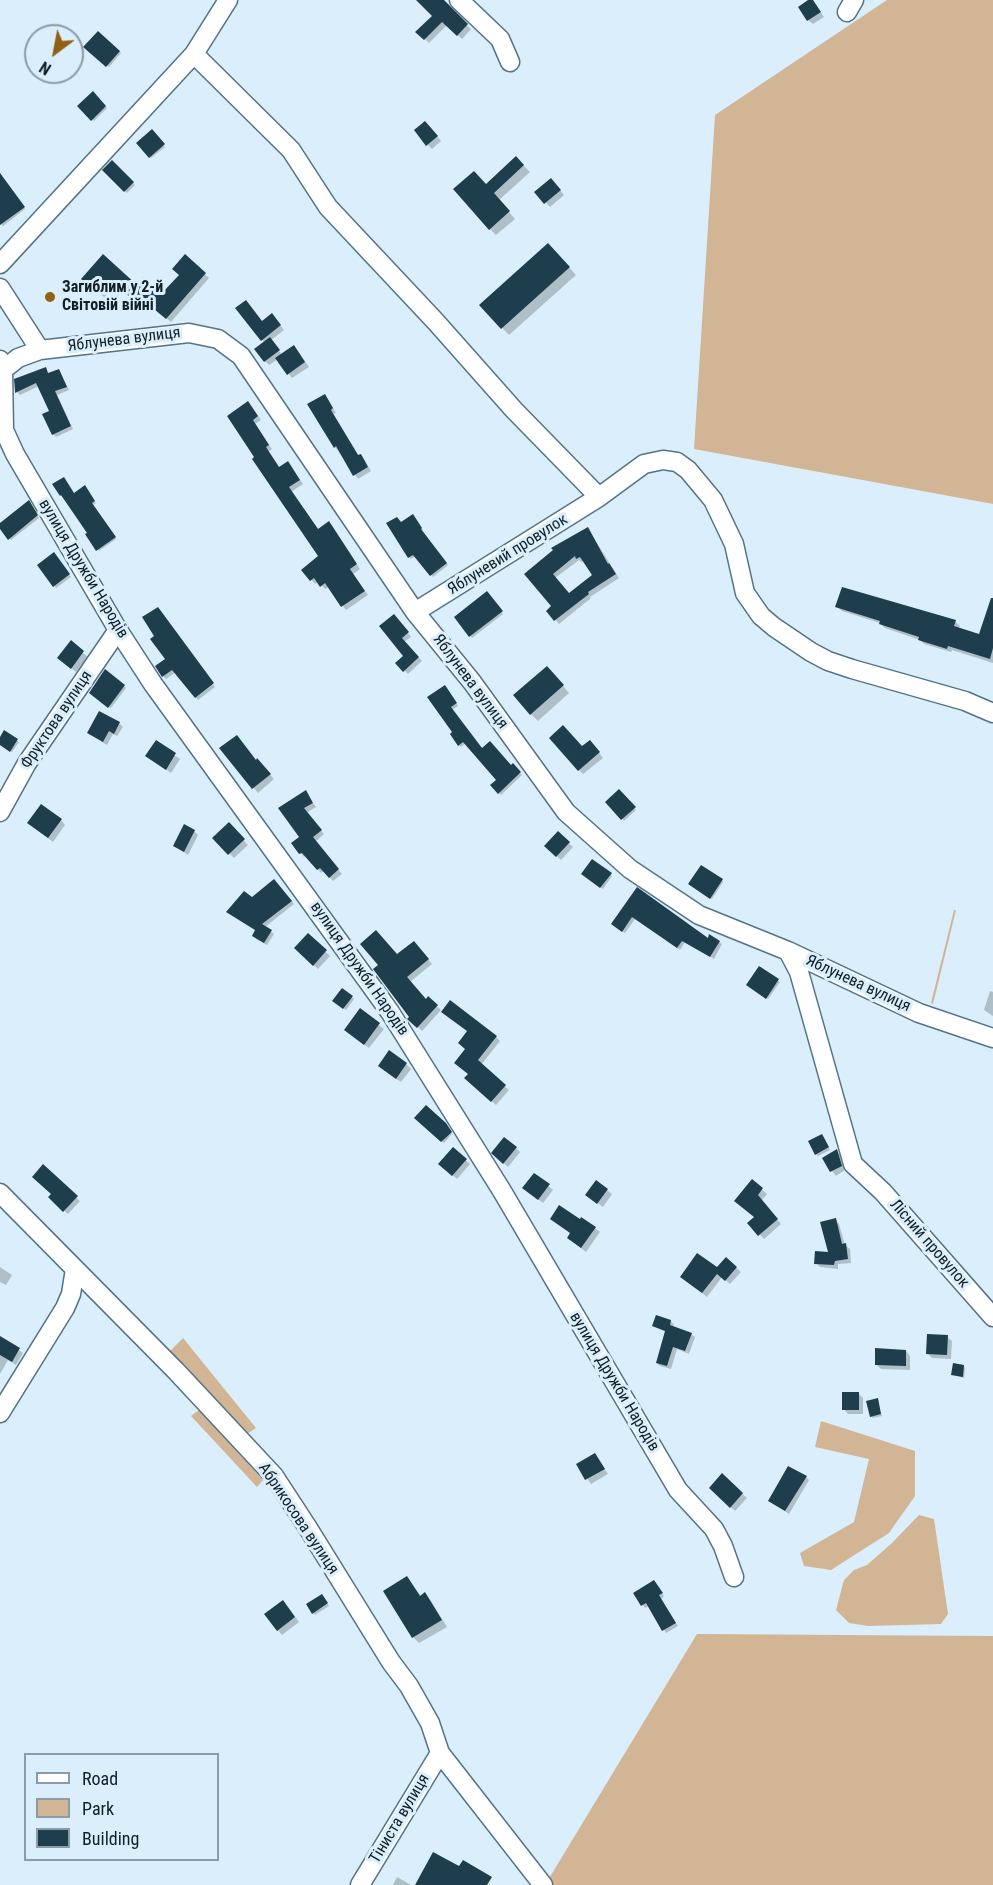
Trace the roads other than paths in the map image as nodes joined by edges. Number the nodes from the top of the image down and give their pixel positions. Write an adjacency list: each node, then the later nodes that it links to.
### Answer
1 (228, 0): 3 (street)
2 (459, 0): 4 (street)
3 (194, 54): 5 (street); 9 (street)
4 (510, 62)
5 (0, 264)
6 (0, 288): 7 (street)
7 (40, 350): 8 (street, Яблунева вулиця); 10 (street, Яблунева вулиця)
8 (2, 365): 11 (street, вулиця Дружби Народів)
9 (599, 497): 10 (street, Яблуневий провулок); 12 (street, Яблуневий провулок)
10 (415, 612): 14 (street, Яблунева вулиця)
11 (118, 630): 13 (street, Фруктова вулиця); 20 (street, вулиця Дружби Народів)
12 (993, 713)
13 (0, 812)
14 (788, 951): 15 (street, Яблунева вулиця); 18 (street, Лісний провулок)
15 (993, 1038)
16 (0, 1193): 17 (street, Абрикосова вулиця)
17 (75, 1269): 19 (street); 21 (street, Абрикосова вулиця)
18 (993, 1317)
19 (0, 1413)
20 (734, 1577)
21 (440, 1753): 22 (street, Тіниста вулиця); 23 (street, Абрикосова вулиця)
22 (360, 1885)
23 (543, 1885)

